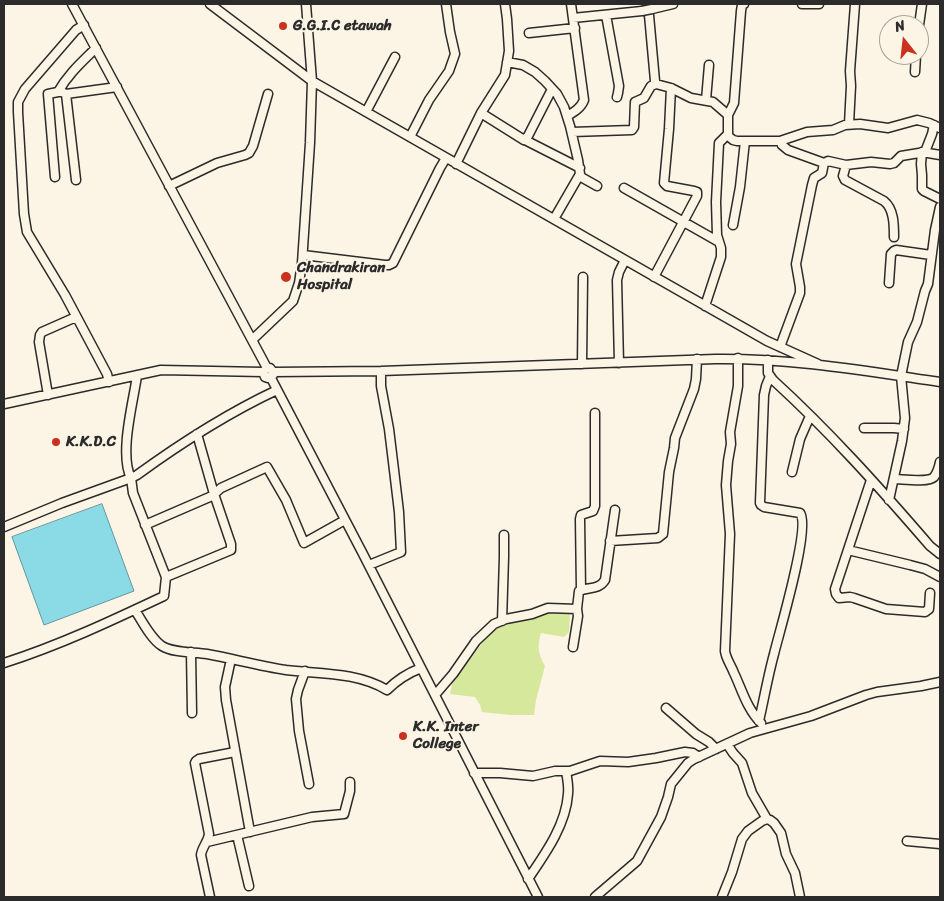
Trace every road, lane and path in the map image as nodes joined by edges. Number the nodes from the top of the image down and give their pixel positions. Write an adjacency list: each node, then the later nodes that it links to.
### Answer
1 (72, 4): 15 (street)
2 (210, 4): 24 (street)
3 (306, 4): 24 (street)
4 (446, 4): 41 (street)
5 (505, 4): 20 (street)
6 (571, 4): 14 (street)
7 (673, 4): 12 (street)
8 (802, 4): 9 (street)
9 (819, 4)
10 (855, 4): 38 (street)
11 (740, 5): 36 (street)
12 (650, 6): 13 (street, bridge); 25 (street)
13 (606, 15): 14 (street); 32 (street)
14 (573, 18): 16 (street)
15 (84, 25): 18 (street); 73 (street)
16 (575, 28): 17 (street); 37 (street)
17 (529, 33)
18 (96, 48): 26 (street); 29 (street)
19 (395, 57): 34 (street)
20 (507, 62): 28 (street); 35 (street)
21 (709, 65): 33 (street)
22 (915, 65): 23 (street)
23 (915, 72)
24 (312, 81): 34 (street); 65 (street)
25 (656, 84): 27 (street); 40 (street)
26 (117, 88): 30 (street); 55 (street)
27 (671, 88): 33 (street); 61 (street)
28 (552, 89): 37 (street); 43 (street)
29 (57, 92): 30 (street); 53 (street)
30 (66, 94): 54 (street)
31 (268, 94): 55 (street)
32 (617, 97)
33 (706, 100): 36 (street)
34 (366, 112): 41 (street)
35 (481, 113): 43 (street); 50 (street)
36 (728, 115): 42 (street)
37 (567, 116): 40 (street)
38 (849, 124): 39 (street); 44 (street)
39 (937, 126): 46 (street)
40 (572, 132): 52 (street)
41 (410, 137): 48 (street)
42 (726, 137): 44 (street); 64 (street)
43 (525, 140): 52 (street)
44 (745, 141): 62 (street)
45 (782, 145): 49 (street)
46 (922, 152): 47 (street); 51 (street); 58 (street)
47 (940, 155)
48 (446, 158): 50 (street); 65 (street)
49 (824, 163): 51 (street); 75 (street)
50 (456, 164): 60 (street)
51 (846, 165): 63 (street)
52 (580, 171): 56 (street); 60 (street)
53 (55, 177)
54 (76, 180)
55 (169, 186): 74 (street)
56 (597, 186)
57 (624, 188): 61 (street)
58 (940, 199)
59 (940, 207): 66 (street)
60 (554, 219): 67 (street)
61 (684, 222): 64 (street); 70 (street)
62 (732, 225)
63 (894, 237)
64 (719, 242): 72 (street)
65 (303, 255): 74 (street)
66 (931, 257): 68 (street); 71 (street); 86 (street)
67 (625, 260): 70 (street); 79 (street)
68 (940, 262)
69 (584, 277): 80 (street)
70 (654, 277): 72 (street)
71 (889, 283)
72 (705, 306): 75 (street)
73 (76, 317): 87 (street); 90 (street)
74 (252, 340): 83 (street)
75 (780, 348): 81 (street)
76 (738, 358): 77 (street); 78 (street); 131 (street)
77 (697, 360): 79 (street); 110 (street)
78 (768, 360): 81 (street); 85 (street)
79 (618, 363): 80 (street)
80 (582, 364): 82 (street)
81 (818, 364): 86 (street)
82 (382, 371): 83 (street); 113 (street)
83 (268, 372): 84 (street); 89 (street)
84 (137, 376): 87 (street); 100 (street)
85 (770, 376): 93 (street); 131 (street)
86 (901, 376): 88 (street); 95 (street)
87 (109, 382): 90 (street)
88 (940, 382)
89 (277, 390): 96 (street); 106 (street)
90 (48, 395): 91 (street)
91 (4, 404)
92 (595, 413): 116 (street)
93 (810, 416): 98 (street); 102 (street)
94 (864, 428): 95 (street)
95 (904, 429): 101 (street)
96 (197, 434): 100 (street); 103 (street)
97 (940, 462): 99 (street)
98 (792, 472)
99 (938, 477): 101 (street)
100 (131, 478): 107 (street); 108 (street)
101 (894, 479): 104 (street)
102 (871, 480): 104 (street); 111 (street)
103 (214, 494): 106 (street); 107 (street); 114 (street)
104 (889, 500): 112 (street)
105 (616, 510): 110 (street)
106 (345, 520): 113 (street)
107 (145, 525): 114 (street)
108 (4, 527)
109 (504, 535): 120 (street)
110 (610, 541): 116 (street)
111 (848, 550): 115 (street); 117 (street)
112 (940, 554)
113 (369, 565): 125 (street)
114 (166, 577): 119 (street)
115 (940, 577)
116 (581, 590): 118 (street)
117 (930, 593)
118 (577, 609): 120 (street); 121 (street)
119 (134, 610): 122 (street); 124 (street)
120 (502, 621): 128 (street)
121 (572, 647)
122 (192, 652): 123 (street); 130 (street)
123 (231, 659): 126 (street); 135 (street)
124 (4, 663)
125 (421, 668): 126 (street); 128 (street)
126 (306, 671): 140 (street)
127 (940, 682): 132 (street)
128 (435, 695): 138 (street)
129 (666, 708): 134 (street)
130 (192, 712)
131 (759, 721): 132 (street)
132 (766, 728): 133 (street)
133 (727, 744): 134 (street); 141 (street)
134 (716, 749): 136 (street)
135 (235, 752): 142 (street); 145 (street)
136 (699, 757): 137 (street); 151 (street)
137 (566, 771): 138 (street); 147 (street)
138 (474, 773): 147 (street)
139 (350, 782): 142 (street)
140 (309, 784)
141 (767, 820): 152 (street); 153 (street)
142 (250, 832): 143 (street)
143 (237, 835): 145 (street); 148 (street)
144 (907, 841): 146 (street)
145 (207, 842): 149 (street)
146 (940, 844)
147 (528, 879): 150 (street)
148 (249, 886)
149 (210, 897)
150 (538, 897)
151 (595, 897)
152 (722, 897)
153 (800, 897)

